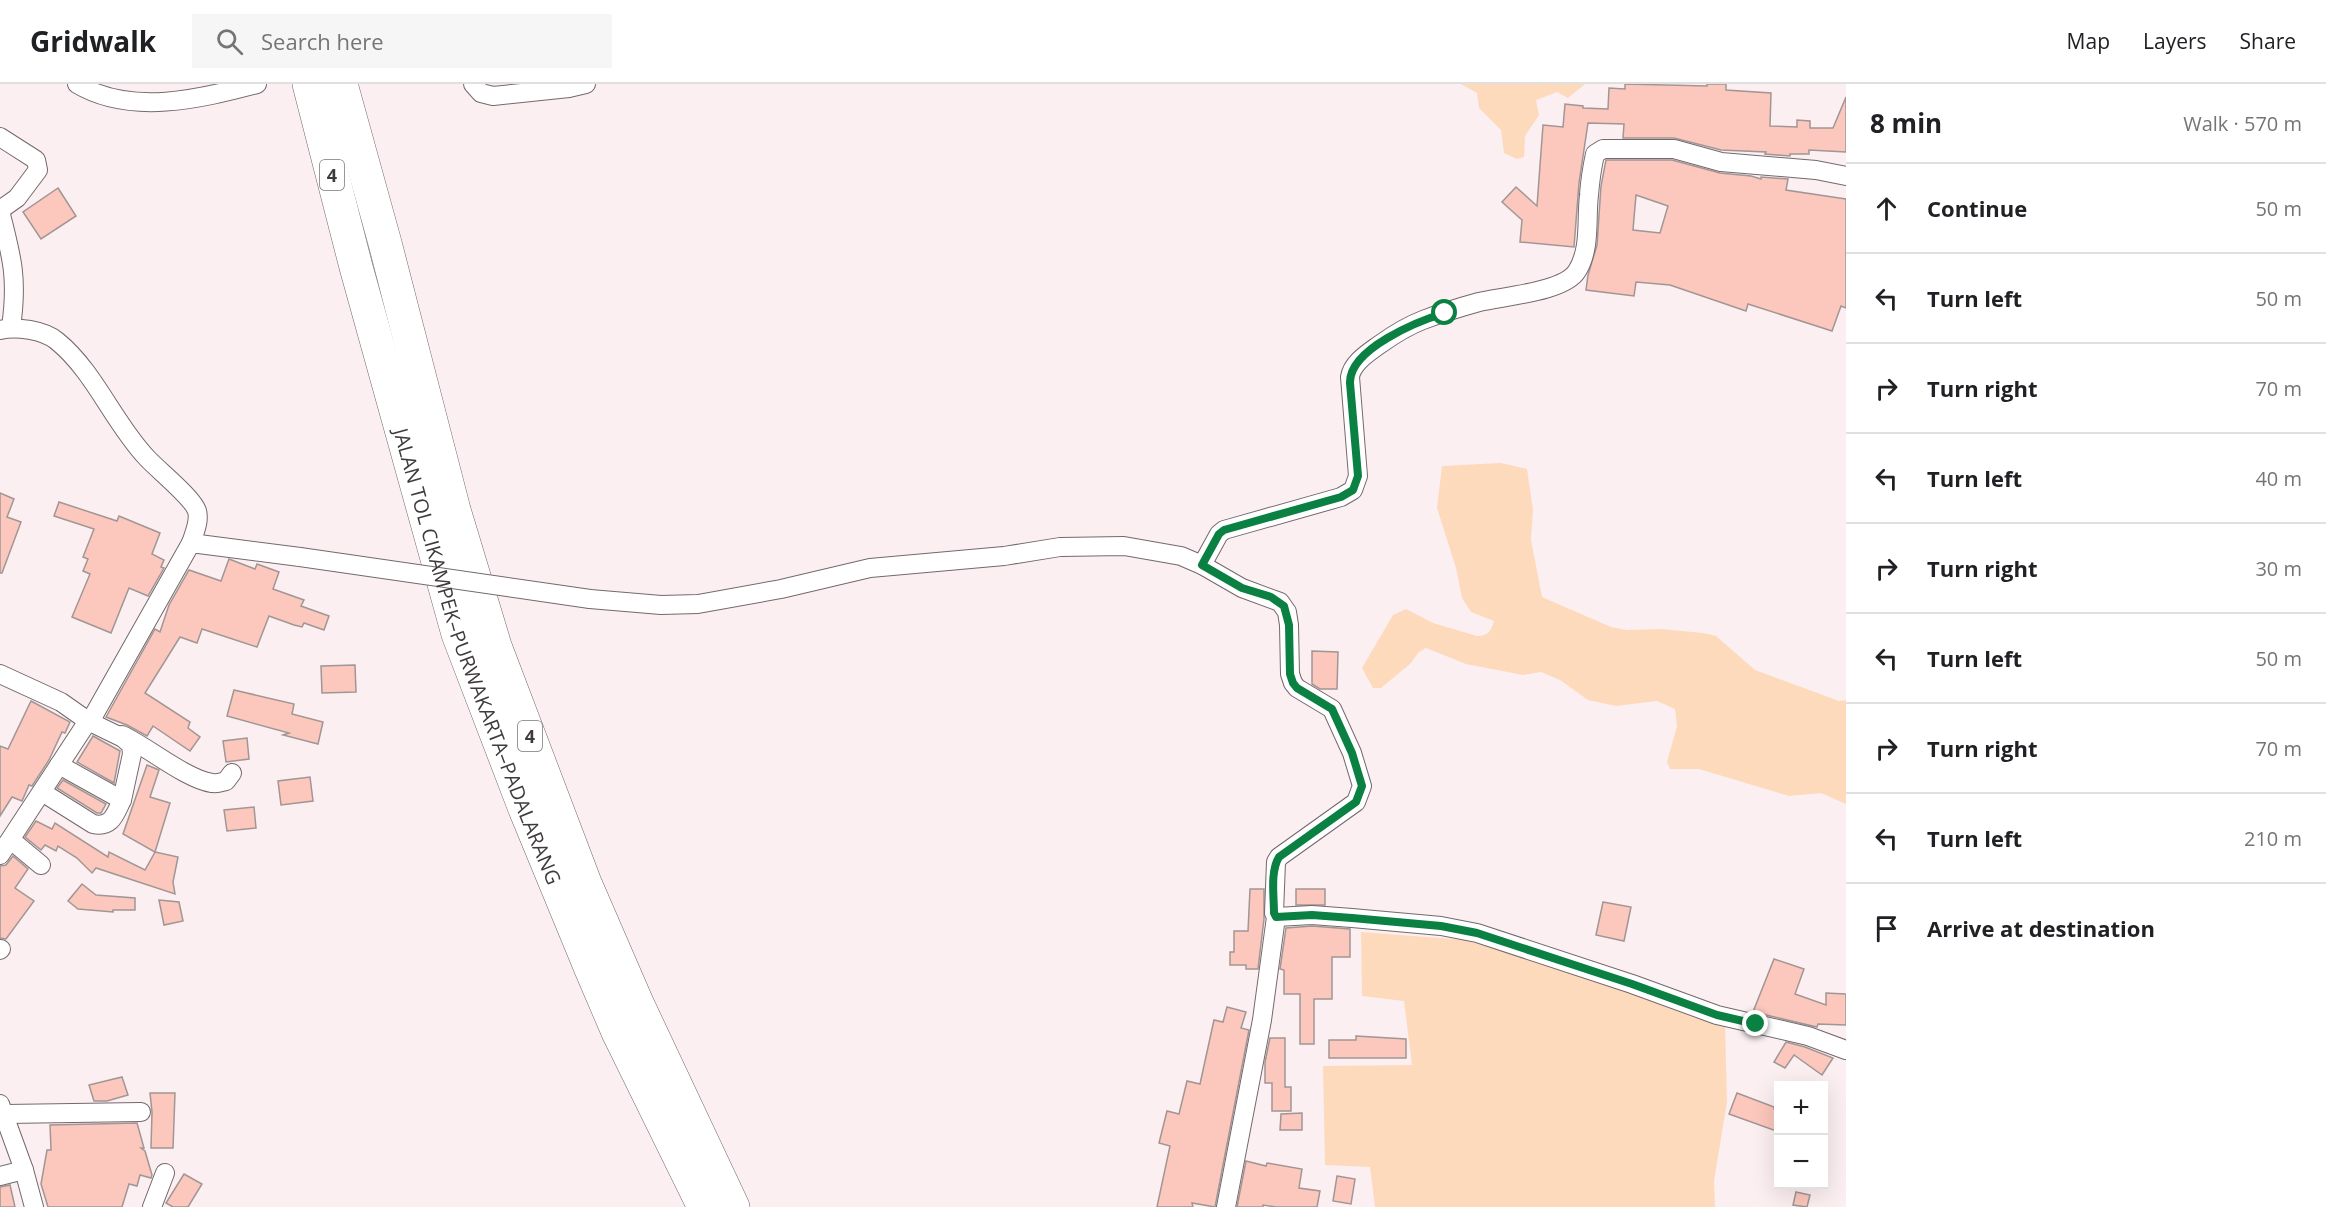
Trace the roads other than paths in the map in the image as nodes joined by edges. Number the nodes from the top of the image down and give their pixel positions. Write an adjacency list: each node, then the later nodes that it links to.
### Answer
1 (77, 84): 8 (street)
2 (257, 84): 8 (street)
3 (309, 84): 33 (highway, JALAN TOL CIKAMPEK–PURWAKARTA–PADALARANG / 4)
4 (341, 84): 34 (highway, JALAN TOL CIKAMPEK–PURWAKARTA–PADALARANG / 4)
5 (473, 84): 7 (street)
6 (586, 84): 7 (street)
7 (521, 89)
8 (172, 92)
9 (0, 137): 11 (street)
10 (1846, 176): 14 (street)
11 (0, 211): 12 (street)
12 (5, 329): 13 (street)
13 (191, 543): 14 (street, bridge); 16 (street)
14 (1202, 565): 23 (street)
15 (0, 674): 16 (street)
16 (89, 721): 17 (street); 18 (street); 20 (street)
17 (59, 765): 19 (street); 20 (street)
18 (232, 773)
19 (42, 792): 20 (street); 21 (street)
20 (122, 800)
21 (5, 847): 22 (street)
22 (41, 865)
23 (1276, 917): 24 (street); 35 (street)
24 (1846, 1050)
25 (2, 1109): 26 (street); 27 (street)
26 (141, 1112)
27 (5, 1133): 28 (street)
28 (24, 1170): 30 (street); 31 (street)
29 (165, 1173): 32 (street)
30 (0, 1176)
31 (34, 1207)
32 (152, 1207)
33 (704, 1207)
34 (733, 1207)
35 (1226, 1207)

